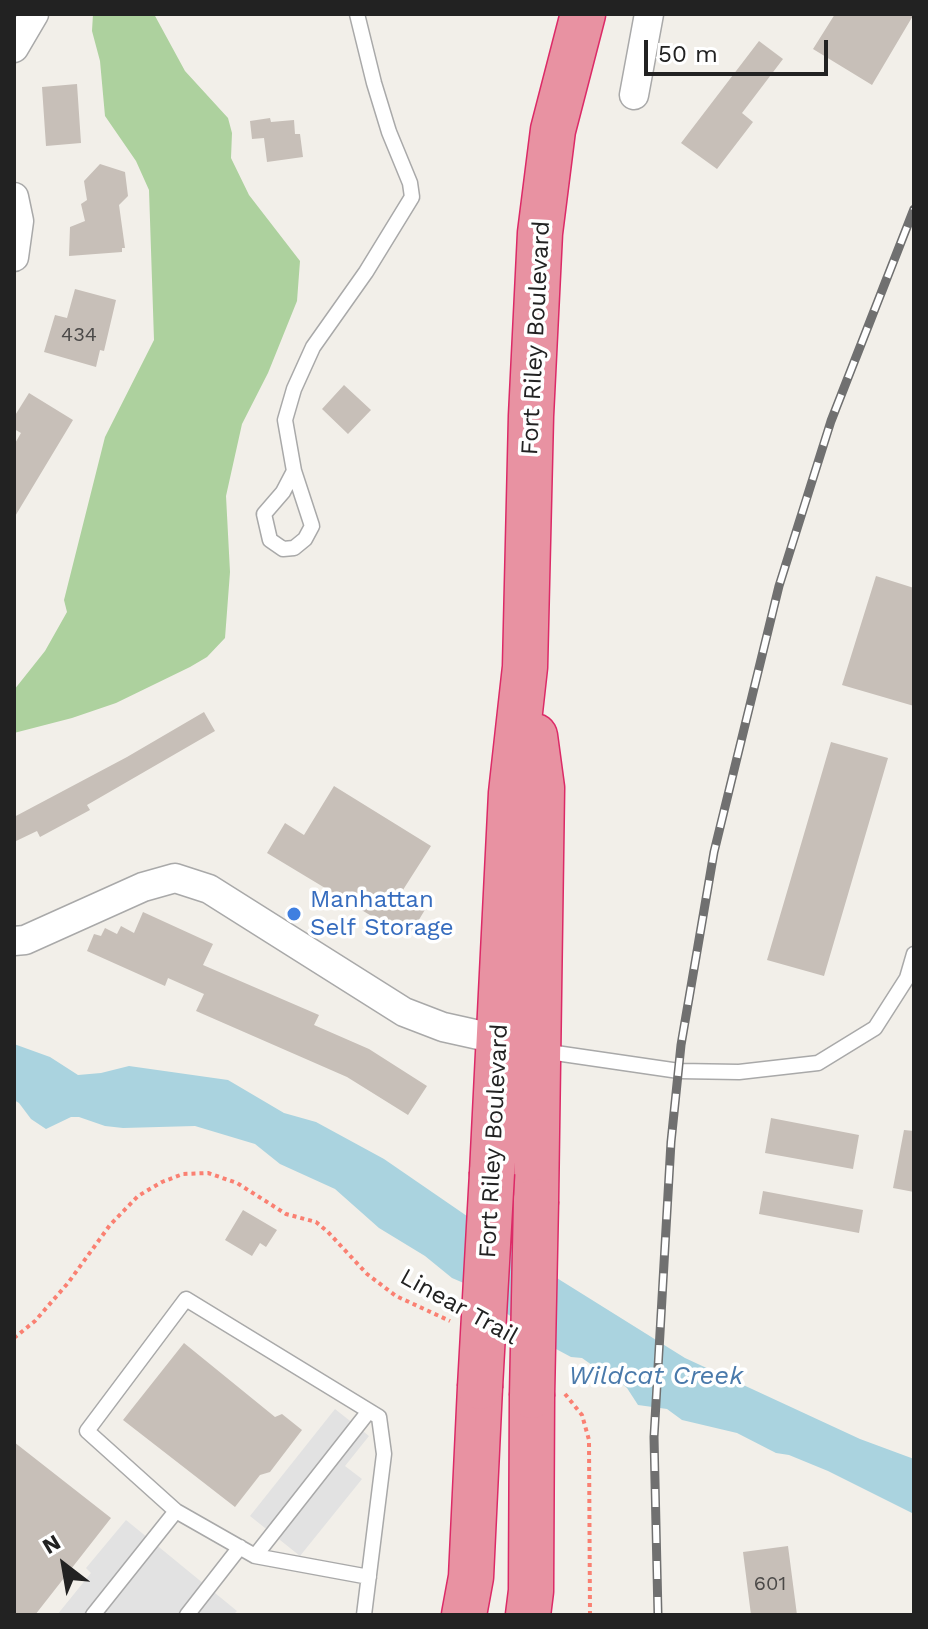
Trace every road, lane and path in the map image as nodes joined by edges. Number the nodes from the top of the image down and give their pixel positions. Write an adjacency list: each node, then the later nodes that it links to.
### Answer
1 (34, 14): 5 (street)
2 (357, 14): 9 (lane)
3 (583, 14): 12 (highway, Fort Riley Boulevard)
4 (649, 14): 6 (street)
5 (14, 48)
6 (634, 95)
7 (14, 197): 8 (street)
8 (14, 257)
9 (294, 471): 9 (lane)
10 (14, 941): 12 (street)
11 (914, 954): 12 (lane)
12 (519, 1044): 15 (highway, Fort Riley Boulevard, bridge); 24 (highway, Fort Riley Boulevard, bridge)
13 (462, 1328): 14 (path, Linear Trail)
14 (14, 1338)
15 (544, 1392): 25 (highway, Fort Riley Boulevard); 26 (path)
16 (369, 1411): 17 (lane); 19 (lane); 20 (lane)
17 (176, 1511): 18 (lane); 21 (lane)
18 (240, 1547): 19 (lane); 22 (lane)
19 (255, 1556): 20 (lane)
20 (369, 1577): 23 (lane)
21 (93, 1615)
22 (187, 1615)
23 (364, 1615)
24 (464, 1615)
25 (528, 1615)
26 (590, 1615)

